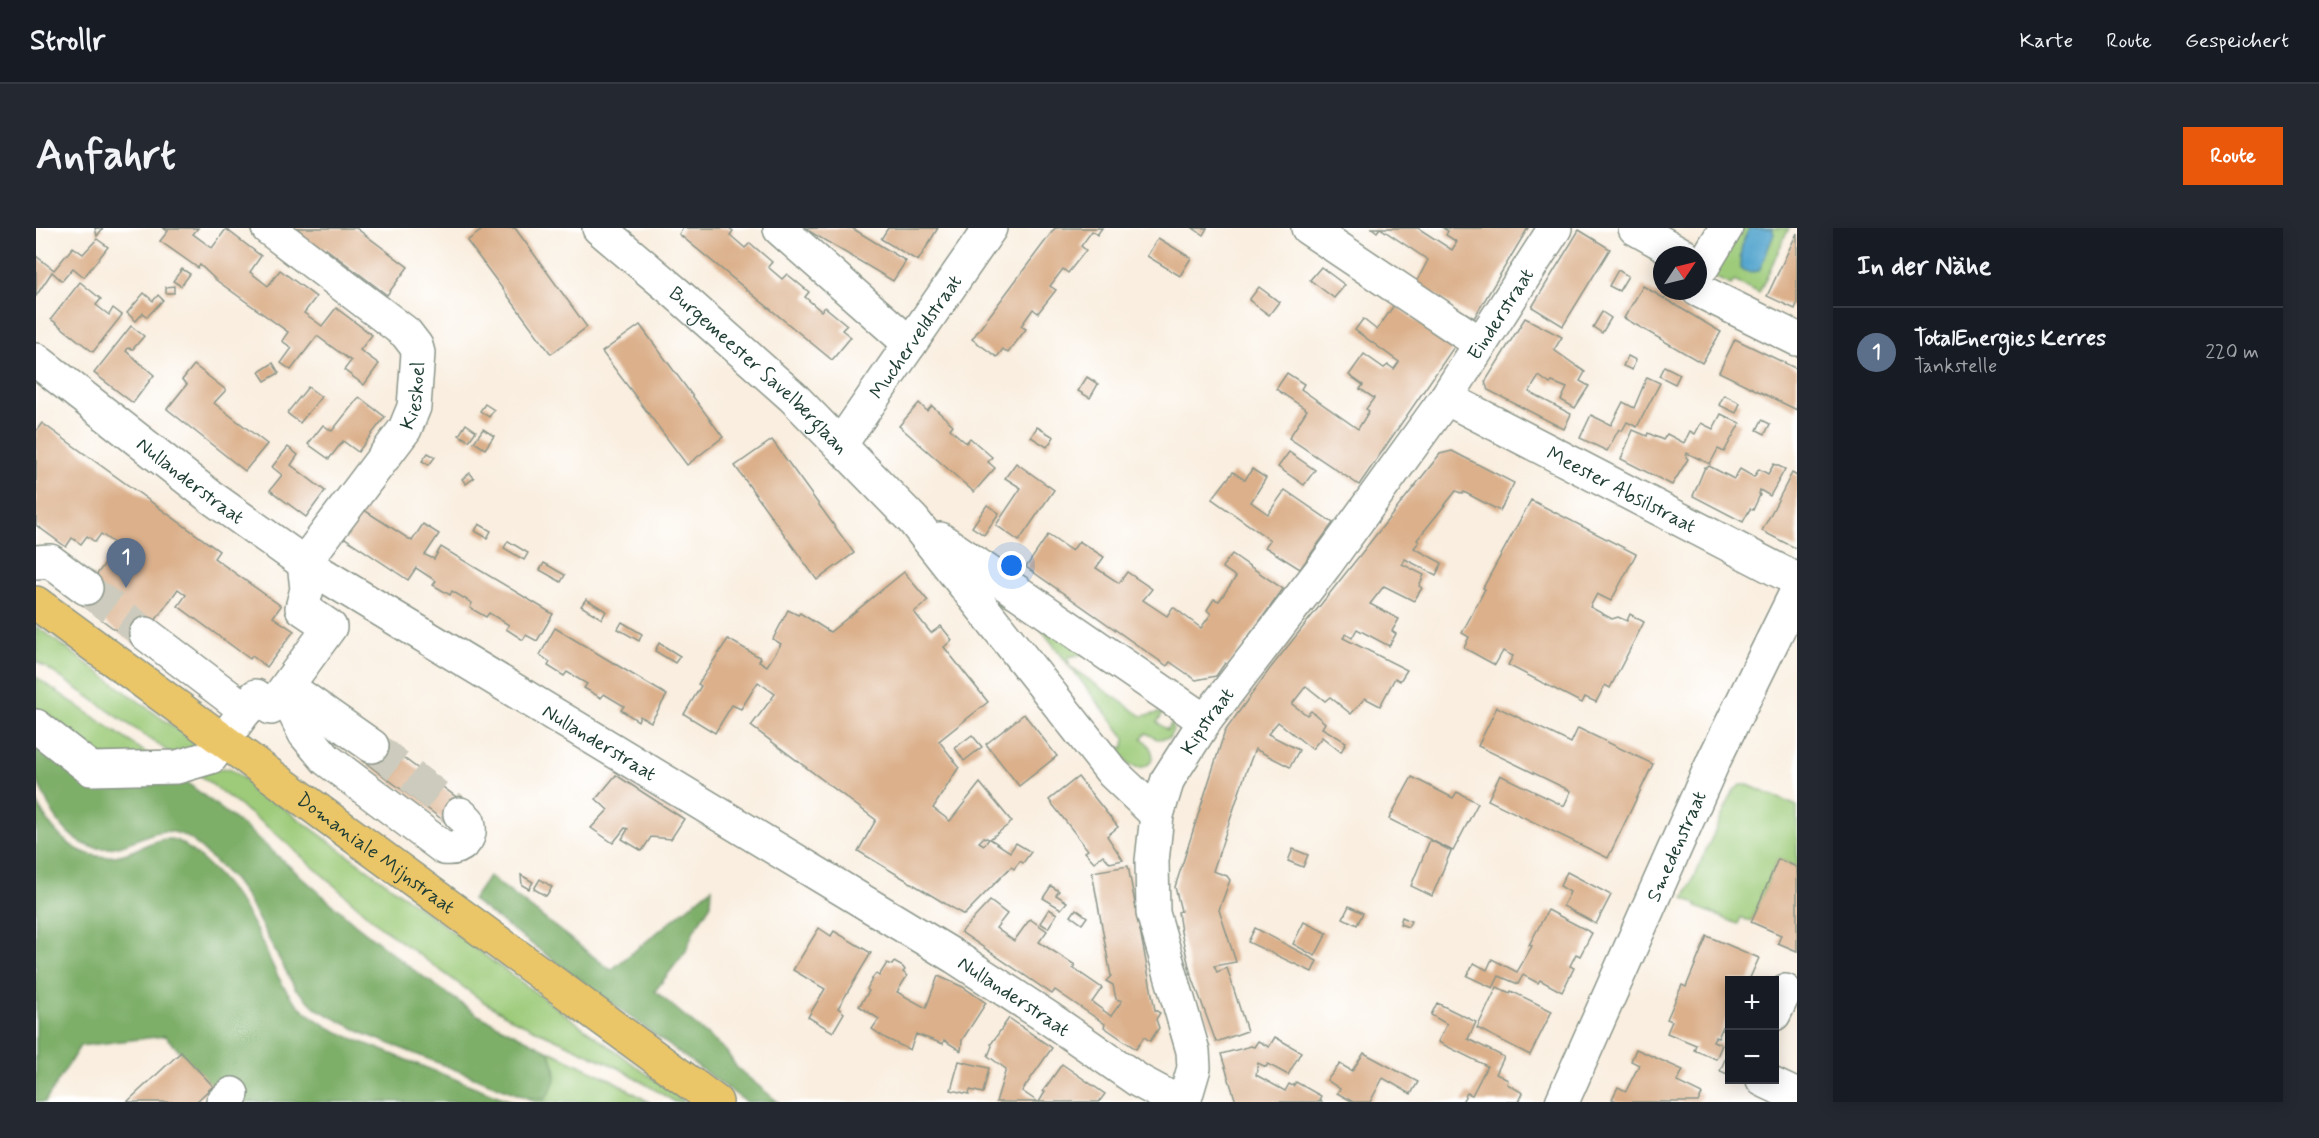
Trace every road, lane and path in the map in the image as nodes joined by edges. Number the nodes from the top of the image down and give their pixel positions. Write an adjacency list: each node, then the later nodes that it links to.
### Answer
1 (268, 228): 20 (street, Kieskoel)
2 (990, 228): 13 (street, Mucherveldstraat)
3 (1308, 228): 14 (street)
4 (1555, 228): 14 (street, Einderstraat)
5 (1635, 228): 9 (street)
6 (1726, 228): 10 (street)
7 (780, 229): 13 (street)
8 (610, 231): 17 (street, Burgemeester Savelberglaan)
9 (1660, 246)
10 (1707, 256)
11 (1707, 279): 12 (street)
12 (1797, 339)
13 (910, 344): 17 (street, Mucherveldstraat)
14 (1481, 344): 16 (street, Einderstraat)
15 (36, 360): 20 (street, Nullanderstraat)
16 (1446, 398): 21 (street, Meester Absilstraat); 28 (street, Kipstraat)
17 (840, 445): 18 (street, Burgemeester Savelberglaan)
18 (913, 520): 28 (street, Burgemeester Savelberglaan); 33 (street, Burgemeester Savelberglaan)
19 (36, 562): 22 (street)
20 (304, 563): 26 (street); 37 (street, Nullanderstraat)
21 (1797, 580)
22 (86, 588)
23 (1797, 591): 39 (street, Smedenstraat)
24 (36, 603): 30 (main road, Domaniale Mijnstraat)
25 (146, 634): 27 (street)
26 (288, 687): 27 (street); 31 (street); 32 (street)
27 (246, 710): 30 (street)
28 (1205, 722): 33 (street, Kipstraat)
29 (36, 726): 30 (street)
30 (223, 742): 36 (main road, Domaniale Mijnstraat)
31 (372, 746)
32 (460, 814)
33 (1157, 814): 38 (street, Kipstraat)
34 (1771, 1084): 35 (street)
35 (1797, 1096)
36 (716, 1102)
37 (1178, 1102)
38 (1184, 1102)
39 (1562, 1102)

